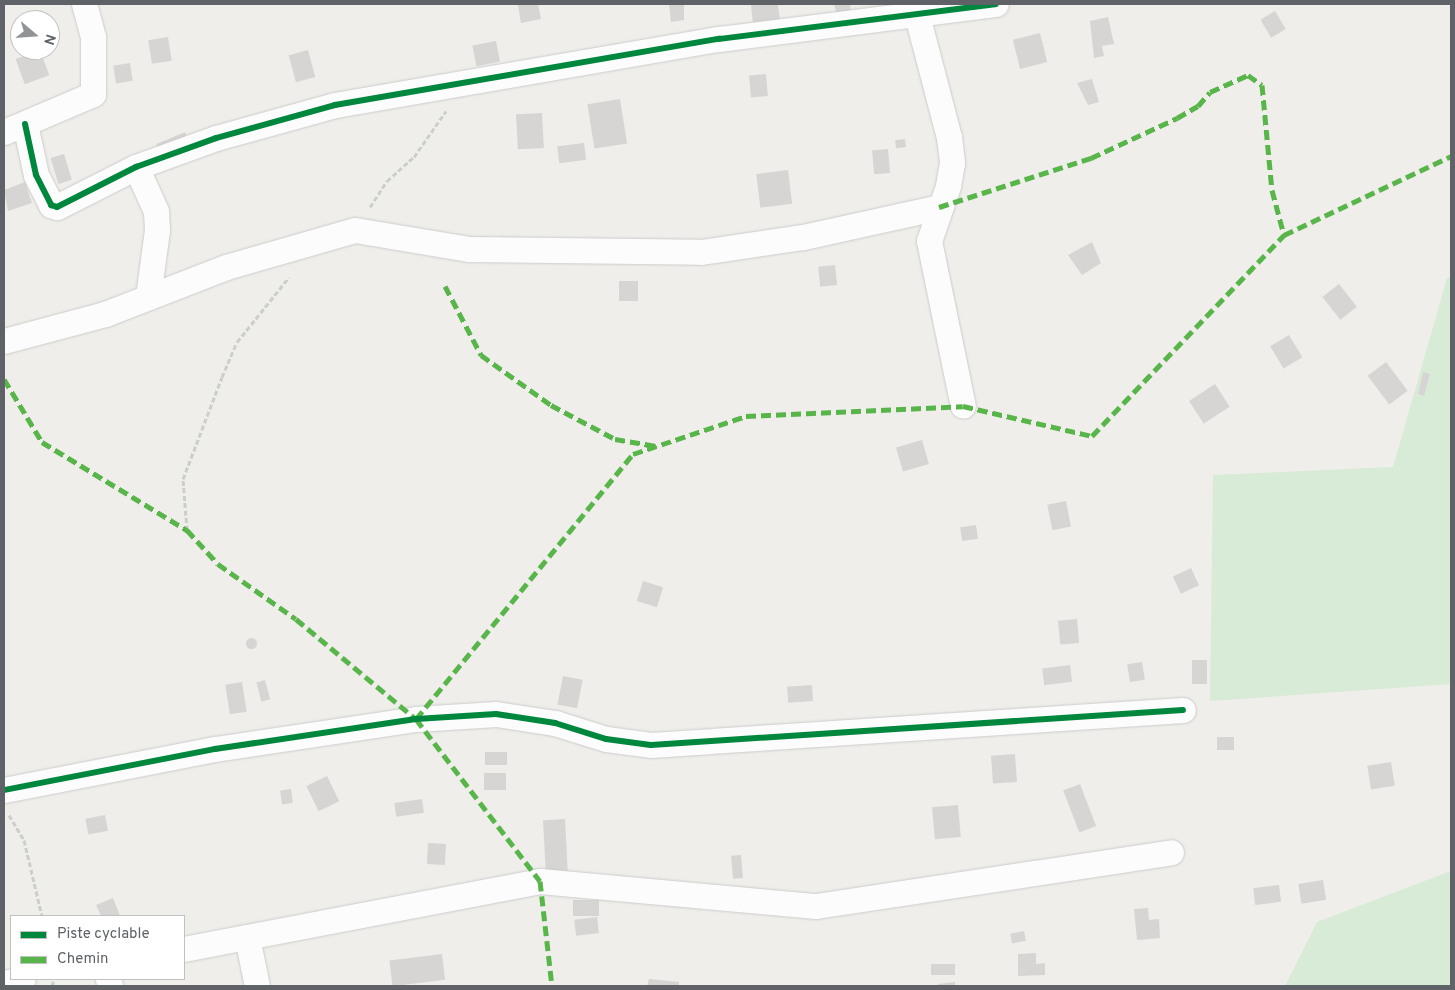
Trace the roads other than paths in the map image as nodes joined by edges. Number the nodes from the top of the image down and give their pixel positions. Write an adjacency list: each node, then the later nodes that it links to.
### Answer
1 (84, 4): 4 (street)
2 (996, 4): 3 (street)
3 (914, 10): 5 (street); 6 (street)
4 (14, 128): 5 (street)
5 (136, 168): 7 (street)
6 (940, 206): 7 (street); 9 (street)
7 (148, 297): 8 (street)
8 (4, 341)
9 (962, 406)
10 (1183, 710): 11 (street)
11 (4, 790)
12 (1171, 852): 13 (street)
13 (247, 937): 14 (street); 17 (street)
14 (185, 949)
15 (18, 980): 16 (street)
16 (4, 983)
17 (257, 986)

